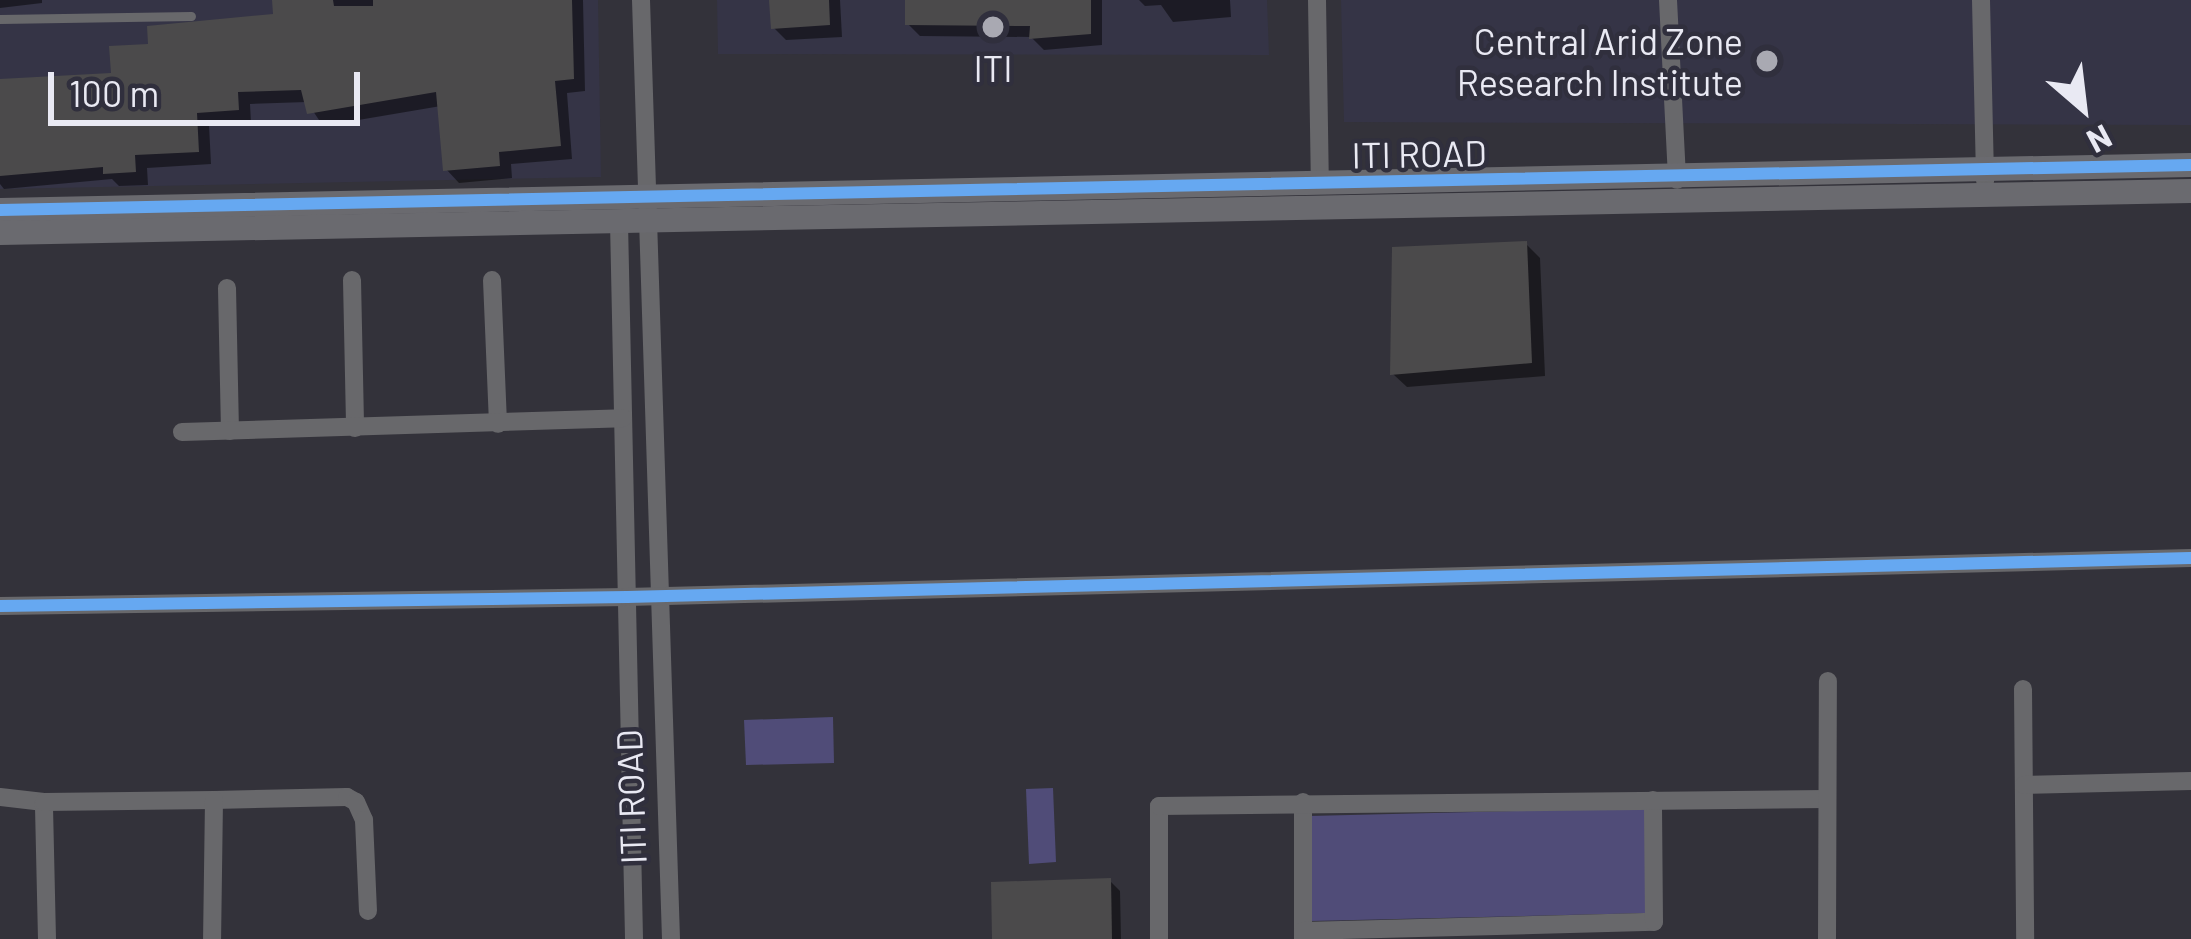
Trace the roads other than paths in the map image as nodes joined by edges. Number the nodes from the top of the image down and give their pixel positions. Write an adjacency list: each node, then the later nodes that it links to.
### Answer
1 (641, 0): 12 (street)
2 (1316, 0): 10 (street)
3 (1668, 0): 9 (street)
4 (1981, 0): 8 (street)
5 (191, 16): 6 (lane)
6 (0, 19)
7 (2191, 165): 8 (street, ITI ROAD)
8 (1985, 169): 9 (street, ITI ROAD); 13 (street)
9 (1678, 180): 10 (street, ITI ROAD)
10 (1320, 185): 12 (street, ITI ROAD)
11 (2191, 191): 13 (street, ITI ROAD)
12 (647, 194): 14 (street, ITI ROAD); 15 (street)
13 (1985, 196): 15 (street, ITI ROAD)
14 (0, 209)
15 (650, 220): 16 (street, ITI ROAD); 27 (street, ITI ROAD)
16 (619, 222): 17 (street, ITI ROAD); 21 (street, ITI ROAD)
17 (0, 233)
18 (352, 280): 23 (street)
19 (492, 280): 22 (street)
20 (227, 288): 24 (street)
21 (623, 418): 22 (street); 28 (street, ITI ROAD)
22 (498, 424): 23 (street)
23 (355, 428): 24 (street)
24 (230, 431): 25 (street)
25 (182, 432)
26 (2191, 558): 27 (street)
27 (660, 595): 28 (street); 45 (street, ITI ROAD)
28 (627, 597): 29 (street); 44 (street, ITI ROAD)
29 (0, 606)
30 (1828, 681): 35 (street)
31 (2023, 689): 33 (street)
32 (2191, 781): 33 (street)
33 (2024, 784): 48 (street)
34 (0, 797): 38 (street)
35 (1826, 799): 37 (street); 47 (street)
36 (214, 800): 38 (street); 40 (street); 43 (street)
37 (1653, 800): 39 (street); 41 (street)
38 (44, 802): 42 (street)
39 (1303, 802): 41 (street); 46 (street)
40 (368, 911)
41 (1303, 935)
42 (47, 939)
43 (212, 939)
44 (634, 939)
45 (671, 939)
46 (1159, 939)
47 (1827, 939)
48 (2025, 939)

